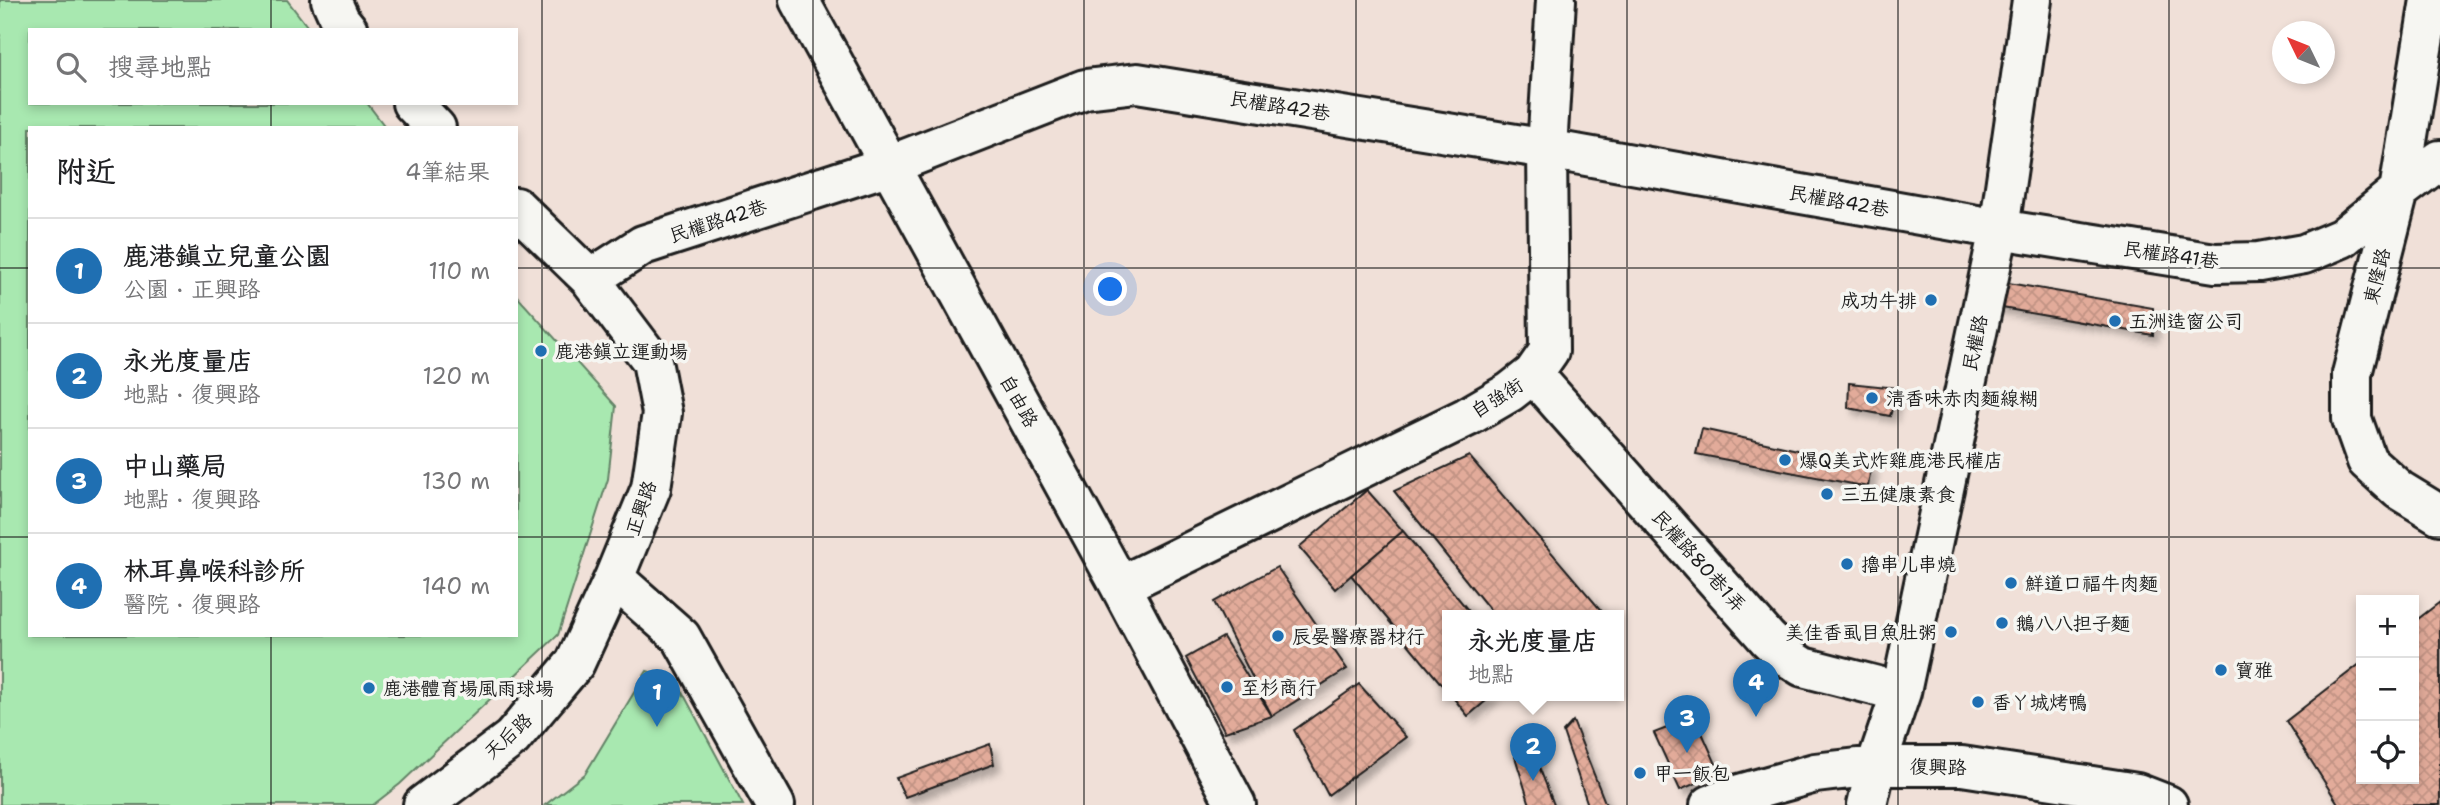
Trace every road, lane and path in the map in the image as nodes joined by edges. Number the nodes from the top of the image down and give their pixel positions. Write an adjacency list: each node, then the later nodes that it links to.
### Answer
1 (331, 0): 6 (street)
2 (799, 0): 11 (street, 自由路)
3 (1556, 0): 9 (street, 自強街)
4 (2032, 0): 14 (street, 民權路)
5 (2430, 0): 12 (street, 東隆路)
6 (346, 28)
7 (414, 105): 8 (street)
8 (434, 126)
9 (1547, 149): 11 (street, 民權路42巷); 14 (street, 民權路42巷); 16 (street, 自強街)
10 (2440, 160): 12 (street, 民權路41巷)
11 (890, 165): 15 (street, 民權路42巷); 19 (street, 自由路)
12 (2399, 191): 14 (street, 民權路41巷); 17 (street, 東隆路)
13 (518, 208): 15 (street, 正興路)
14 (1999, 229): 20 (street, 民權路)
15 (590, 279): 18 (street, 正興路)
16 (1533, 374): 19 (street, 自強街); 20 (street, 民權路80巷1弄)
17 (2440, 514)
18 (614, 578): 22 (street, 天后路); 23 (street)
19 (1120, 586): 24 (street, 自由路)
20 (1901, 692): 21 (street, 民權路)
21 (1876, 766): 25 (street, 復興路); 26 (street, 民權路); 27 (street, 復興路)
22 (424, 805)
23 (775, 805)
24 (1236, 805)
25 (1710, 805)
26 (1867, 805)
27 (2168, 805)

